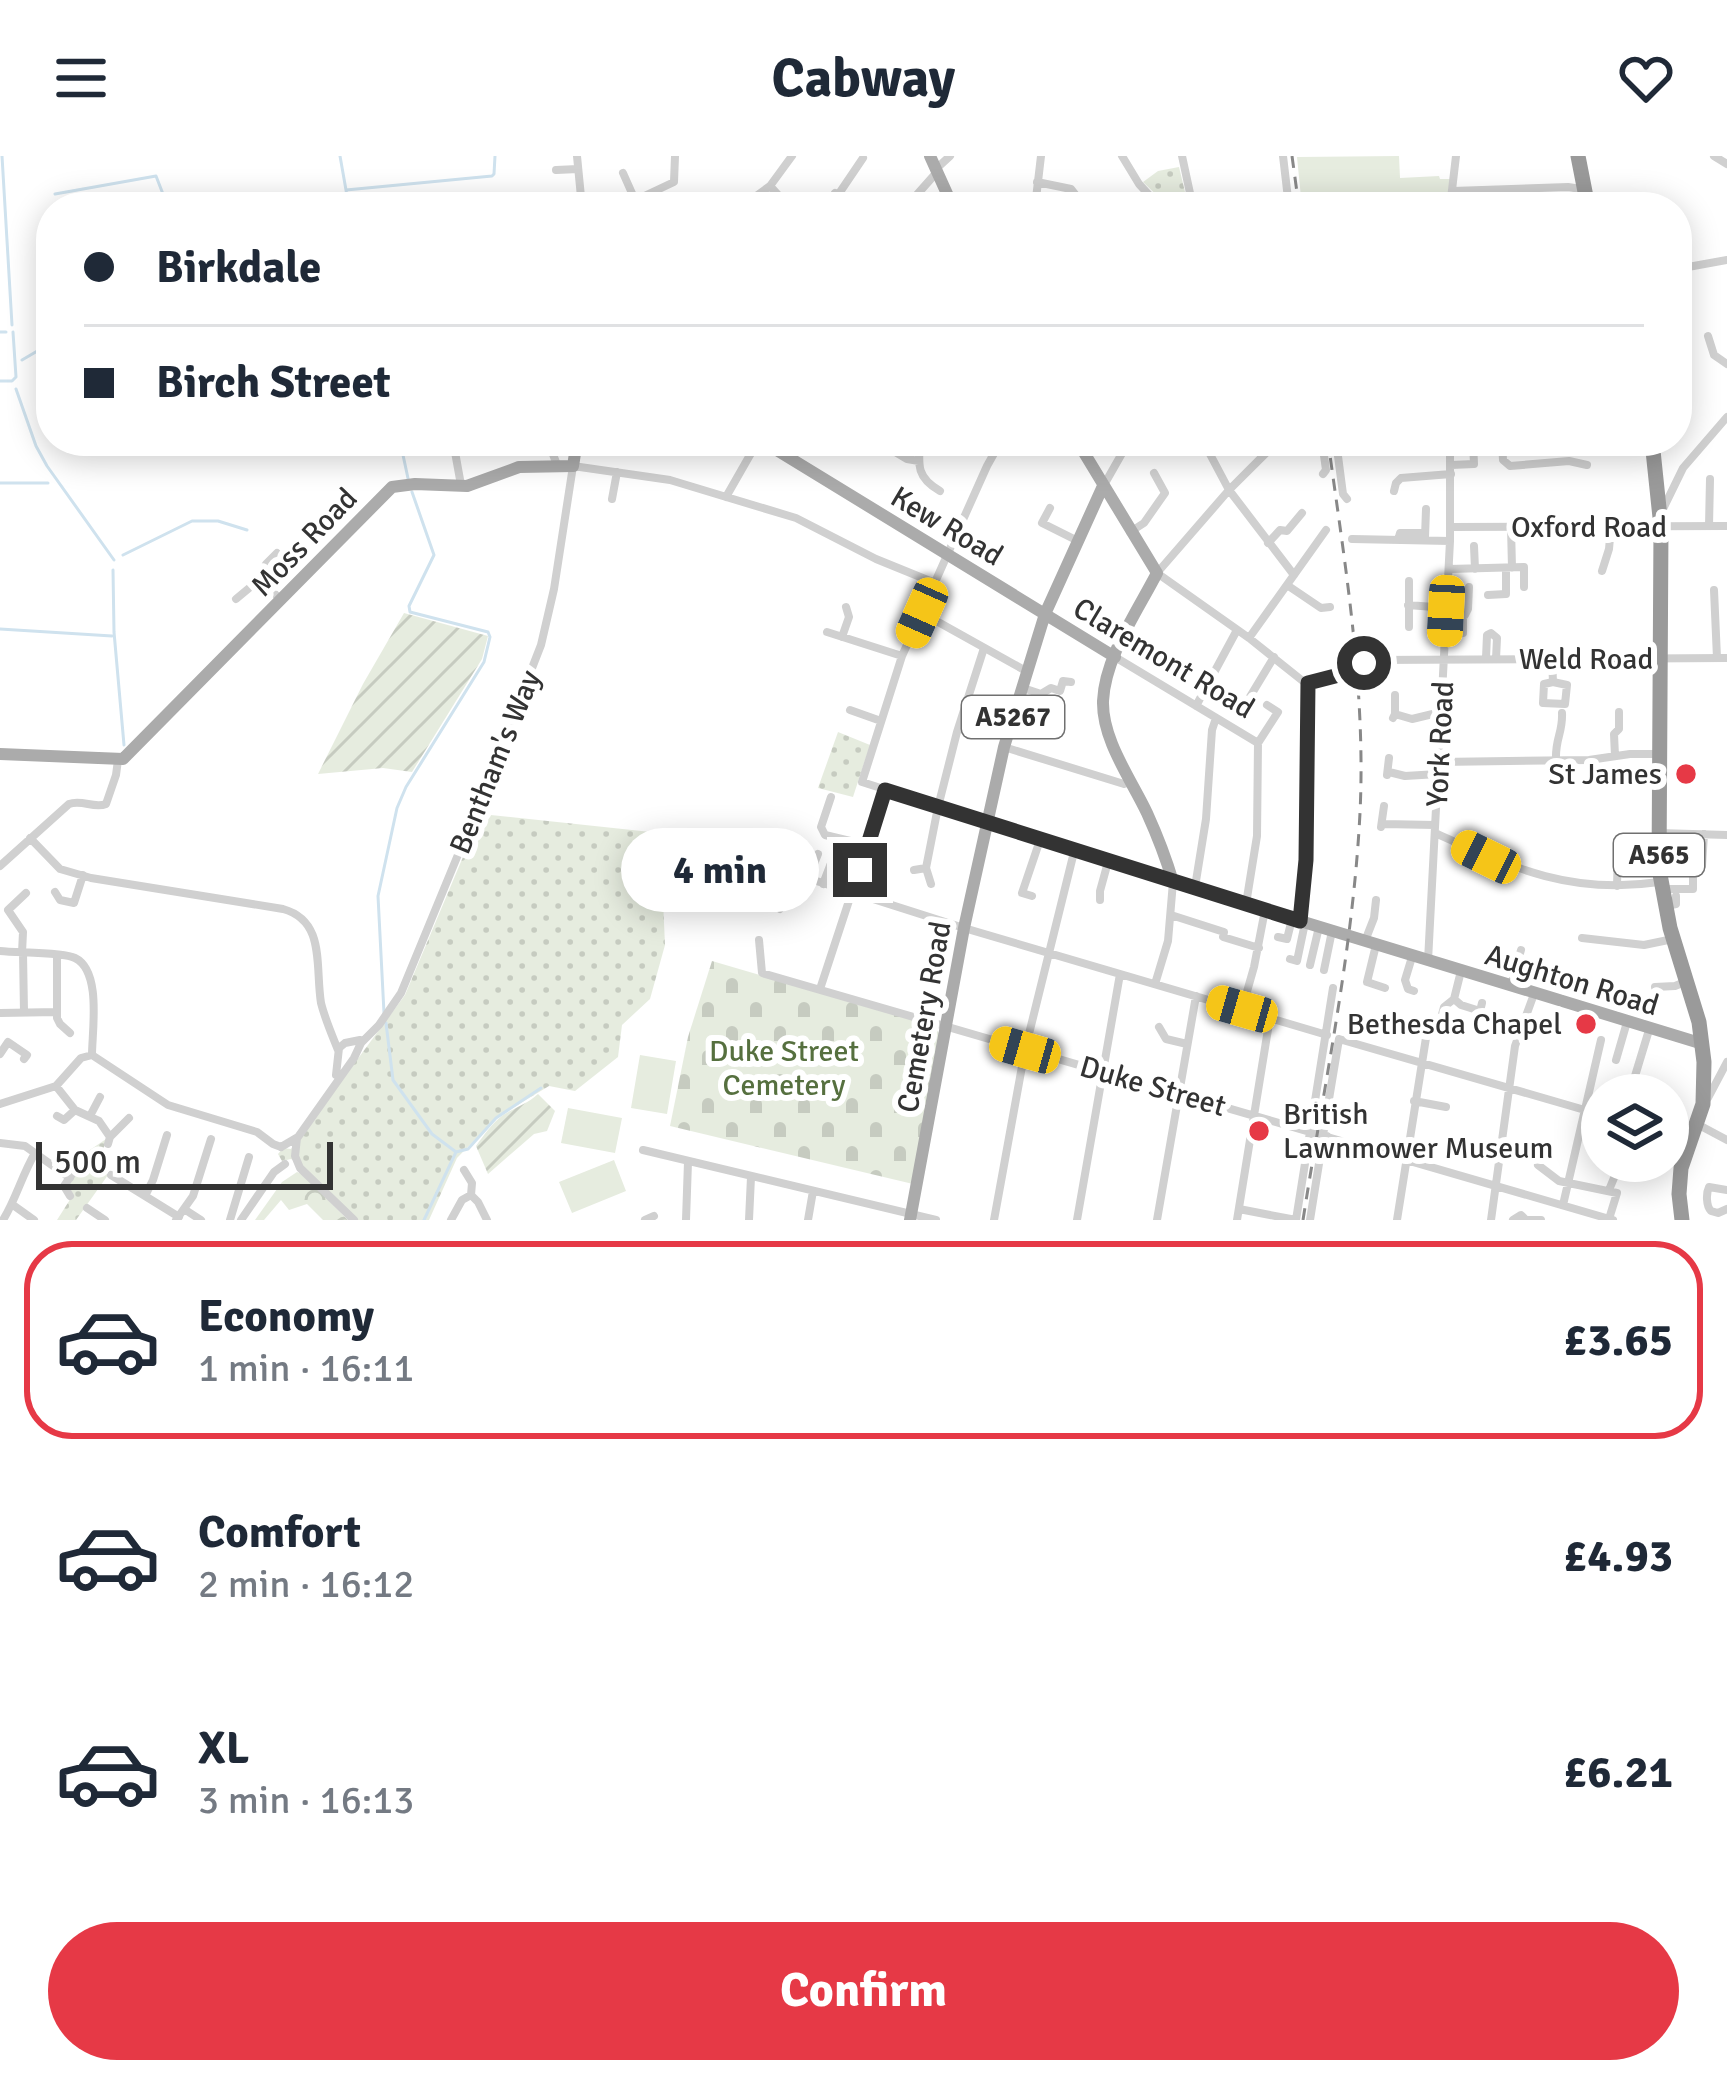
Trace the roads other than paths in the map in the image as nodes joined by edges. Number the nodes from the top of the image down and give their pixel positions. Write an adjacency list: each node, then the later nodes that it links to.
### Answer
1 (578, 156): 15 (street)
2 (675, 156): 24 (street)
3 (792, 156): 19 (street)
4 (950, 156): 14 (street)
5 (1041, 156): 18 (street)
6 (1122, 156): 31 (street)
7 (1182, 156): 32 (street)
8 (1283, 156): 33 (street)
9 (1456, 156): 21 (street)
10 (1578, 156): 20 (highway)
11 (1714, 156): 13 (street)
12 (860, 158): 27 (street)
13 (1727, 164)
14 (935, 165): 28 (street)
15 (578, 169): 16 (street); 22 (street)
16 (556, 170)
17 (623, 173): 23 (street)
18 (1037, 182): 29 (street); 30 (street)
19 (770, 186): 25 (street); 26 (street)
20 (1583, 189): 21 (street); 34 (highway)
21 (1453, 191)
22 (580, 192)
23 (631, 192)
24 (652, 192)
25 (762, 192)
26 (775, 192)
27 (837, 192)
28 (916, 192)
29 (1036, 192)
30 (1073, 192)
31 (1146, 192)
32 (1190, 192)
33 (1288, 192)
34 (1584, 192)
35 (1727, 260): 36 (street)
36 (1692, 266)
37 (1708, 336): 39 (street)
38 (1727, 348): 39 (street)
39 (1714, 355): 40 (street)
40 (1727, 364)
41 (1727, 417): 75 (street)
42 (456, 456): 69 (street)
43 (554, 456): 61 (street)
44 (575, 456): 63 (main road)
45 (751, 456): 76 (street)
46 (785, 456): 96 (main road, Kew Road)
47 (902, 456): 60 (street)
48 (919, 456): 60 (street)
49 (994, 456): 96 (street)
50 (1085, 456): 70 (main road)
51 (1121, 456): 70 (street)
52 (1211, 456): 71 (street)
53 (1261, 456): 71 (street)
54 (1324, 456): 67 (street)
55 (1338, 456): 77 (street)
56 (1451, 456): 64 (street, York Road)
57 (1474, 456): 64 (street)
58 (1503, 456): 62 (street)
59 (1655, 456): 75 (highway, A565)
60 (919, 461): 72 (street)
61 (557, 465): 63 (main road, Moss Road); 69 (main road, Moss Road)
62 (1587, 465)
63 (573, 466): 65 (street); 244 (street, Bentham's Way)
64 (1451, 470): 73 (street); 84 (street, York Road)
65 (617, 472): 74 (street); 76 (street)
66 (1154, 473): 88 (street)
67 (1323, 474)
68 (1710, 479): 82 (street)
69 (461, 485): 112 (main road, Moss Road)
70 (1103, 487): 88 (main road); 91 (main road, A5267)
71 (1229, 490): 93 (street); 101 (street)
72 (940, 491)
73 (1394, 491)
74 (616, 492)
75 (1664, 494): 81 (highway, A565)
76 (726, 496): 105 (street)
77 (1347, 499)
78 (1050, 508): 91 (street)
79 (1426, 509): 89 (street)
80 (1302, 513): 93 (street)
81 (1661, 520): 82 (street, Oxford Road); 86 (street, Oxford Road); 133 (highway, A565)
82 (1709, 526): 83 (street, Oxford Road)
83 (1727, 526)
84 (1451, 527): 85 (street, Oxford Road); 92 (street, York Road)
85 (1511, 527): 86 (street, Oxford Road); 97 (street)
86 (1611, 527): 100 (street)
87 (1326, 530): 102 (street)
88 (1130, 532): 101 (main road)
89 (1425, 537): 90 (street); 92 (street)
90 (1352, 539)
91 (1078, 541): 118 (main road, A5267)
92 (1450, 541): 98 (street, York Road)
93 (1268, 543): 102 (street)
94 (1474, 546): 99 (street)
95 (277, 554): 103 (street)
96 (948, 555): 105 (street); 118 (main road, Kew Road)
97 (1509, 568): 99 (street); 108 (street); 110 (street)
98 (1449, 569): 99 (street); 115 (street, York Road)
99 (1475, 569)
100 (1603, 571)
101 (1156, 573): 121 (street); 128 (main road)
102 (1294, 575): 106 (street)
103 (260, 579): 111 (street); 112 (street)
104 (1408, 581): 113 (street)
105 (935, 583): 117 (street)
106 (1287, 585): 114 (street); 125 (street)
107 (1469, 587): 119 (street)
108 (1524, 587)
109 (1714, 590): 131 (street)
110 (1489, 595)
111 (236, 598)
112 (281, 600): 155 (main road, Moss Road)
113 (1408, 605): 115 (street); 120 (street)
114 (1330, 608)
115 (1446, 609): 119 (street); 130 (street, York Road)
116 (845, 611): 124 (street)
117 (922, 613): 126 (street); 127 (street)
118 (1046, 614): 128 (main road, Claremont Road); 134 (main road, A5267)
119 (1465, 615): 123 (street)
120 (1409, 627)
121 (1238, 630): 125 (street); 142 (street)
122 (827, 632): 124 (street)
123 (1463, 633)
124 (842, 637): 127 (street)
125 (1249, 638): 129 (street)
126 (984, 648): 134 (street); 163 (street)
127 (902, 656): 148 (street)
128 (1115, 657): 142 (street, Claremont Road); 159 (main road)
129 (1274, 658): 137 (street); 140 (street)
130 (1444, 658): 132 (street, Weld Road); 137 (street, Weld Road); 144 (street, York Road)
131 (1722, 658): 133 (street, Weld Road)
132 (1552, 659): 133 (street, Weld Road); 136 (street)
133 (1661, 659): 152 (highway, A565)
134 (1026, 670): 138 (main road, A5267)
135 (1067, 682): 138 (street)
136 (1553, 682)
137 (1308, 683): 199 (street)
138 (1022, 687): 150 (main road, A5267)
139 (1395, 695): 144 (street)
140 (1248, 700)
141 (1268, 705): 149 (street)
142 (1196, 706): 147 (street, Claremont Road)
143 (850, 710): 148 (street)
144 (1441, 712): 157 (street, York Road)
145 (1618, 712): 153 (street)
146 (1562, 713): 156 (street)
147 (1216, 718): 149 (street, Claremont Road); 187 (street)
148 (881, 721): 160 (street)
149 (1258, 743): 195 (street)
150 (1004, 747): 159 (street); 164 (main road, A5267)
151 (0, 754): 155 (main road)
152 (1659, 754): 153 (street); 166 (highway, A565)
153 (1615, 756): 156 (street)
154 (1389, 758): 158 (street)
155 (118, 760): 169 (street)
156 (1556, 760): 157 (street)
157 (1439, 762): 158 (street, York Road)
158 (1438, 774): 165 (street, York Road)
159 (1131, 782): 183 (main road)
160 (885, 790): 163 (street); 172 (street)
161 (831, 797): 172 (street)
162 (1384, 806): 165 (street)
163 (938, 808): 164 (street); 178 (street)
164 (986, 822): 170 (street); 200 (main road, Cemetery Road / A5267)
165 (1435, 829): 186 (street); 214 (street, York Road)
166 (1658, 833): 167 (street); 190 (highway, A565)
167 (1704, 834): 168 (street); 190 (street)
168 (1727, 835)
169 (31, 838): 176 (street); 181 (street)
170 (1040, 840): 173 (street); 192 (street)
171 (838, 845): 184 (street)
172 (867, 845): 191 (street)
173 (1075, 852): 177 (street); 210 (street)
174 (1618, 853): 186 (street)
175 (818, 854): 182 (street)
176 (3, 861)
177 (1108, 862): 183 (street); 194 (street)
178 (926, 868): 180 (street); 185 (street)
179 (782, 870): 182 (street)
180 (914, 870)
181 (82, 875): 188 (street); 248 (street)
182 (804, 878): 184 (street); 196 (street)
183 (1172, 882): 187 (main road, Aughton Road); 198 (street)
184 (823, 884): 191 (street)
185 (932, 884)
186 (1617, 886): 190 (street)
187 (1195, 887): 195 (main road, Aughton Road)
188 (55, 892)
189 (26, 893): 209 (street)
190 (1666, 893): 203 (highway, A565)
191 (853, 894): 200 (street); 225 (street)
192 (1032, 896)
193 (1374, 899): 205 (street)
194 (1100, 900)
195 (1246, 904): 197 (main road, Aughton Road)
196 (780, 909)
197 (1265, 910): 199 (main road, Aughton Road); 206 (street)
198 (1171, 915): 206 (street); 220 (street)
199 (1310, 924): 201 (street); 205 (main road, Aughton Road); 213 (street); 215 (street); 216 (street)
200 (964, 928): 210 (street); 239 (main road, Cemetery Road / A5267)
201 (1278, 937)
202 (1582, 938): 203 (street)
203 (1673, 939): 219 (highway, A565)
204 (759, 940): 225 (street, Duke Street)
205 (1371, 943): 212 (main road, Aughton Road); 224 (street)
206 (1258, 948): 231 (street)
207 (1521, 950): 221 (street)
208 (0, 951): 209 (street)
209 (22, 953): 211 (street); 232 (street)
210 (1050, 953): 218 (street); 249 (street)
211 (57, 956): 233 (street); 251 (street)
212 (1412, 957): 214 (main road, Aughton Road); 226 (street)
213 (1290, 959)
214 (1428, 961): 217 (main road, Aughton Road)
215 (1310, 965)
216 (1324, 970)
217 (1461, 971): 221 (main road, Aughton Road); 229 (street)
218 (1120, 974): 220 (street); 258 (street)
219 (1686, 982): 222 (street); 247 (highway, A565)
220 (1155, 983): 228 (street)
221 (1510, 986): 227 (main road, Aughton Road)
222 (1655, 987)
223 (1333, 988): 243 (street)
224 (1385, 988)
225 (820, 989): 239 (street, Duke Street)
226 (1414, 991)
227 (1534, 994): 238 (main road, Aughton Road); 263 (street)
228 (1196, 996): 231 (street); 246 (street)
229 (1454, 999): 230 (street); 236 (street)
230 (1482, 1003)
231 (1242, 1009): 235 (street)
232 (24, 1012): 233 (street); 234 (street)
233 (57, 1012): 242 (street)
234 (0, 1013)
235 (1270, 1017): 243 (street); 272 (street)
236 (1441, 1018)
237 (1429, 1019): 255 (street)
238 (1627, 1022): 241 (main road, Aughton Road); 254 (street)
239 (945, 1026): 249 (street, Duke Street); 317 (main road, Cemetery Road / A5267)
240 (1160, 1027): 246 (street)
241 (1649, 1030): 247 (main road, Aughton Road); 260 (street)
242 (70, 1033)
243 (1327, 1035): 278 (street)
244 (365, 1039): 248 (street); 253 (street, Bentham's Way)
245 (1600, 1040): 259 (street)
246 (1187, 1044): 264 (street)
247 (1702, 1044): 256 (highway, A565)
248 (343, 1048): 253 (street); 253 (street); 262 (street)
249 (1025, 1050): 258 (street, Duke Street); 332 (street)
250 (0, 1054): 252 (street)
251 (92, 1055): 261 (street); 288 (street)
252 (28, 1056)
253 (354, 1056): 262 (street, Bentham's Way)
254 (1616, 1060)
255 (1420, 1062): 263 (street); 266 (street); 280 (street)
256 (1705, 1062): 257 (street); 268 (highway, A565)
257 (1725, 1068): 268 (street)
258 (1102, 1072): 264 (street, Duke Street); 333 (street)
259 (1592, 1074)
260 (1636, 1074)
261 (56, 1086): 267 (street); 271 (street)
262 (332, 1088): 281 (street, Bentham's Way)
263 (1508, 1088): 270 (street); 301 (street)
264 (1180, 1094): 272 (street, Duke Street); 334 (street)
265 (100, 1097): 273 (street)
266 (1414, 1101): 269 (street); 290 (street)
267 (0, 1104)
268 (1703, 1104): 277 (highway, A565)
269 (1446, 1107)
270 (1581, 1108)
271 (76, 1110): 273 (street); 275 (street)
272 (1254, 1114): 278 (street, Duke Street); 316 (street)
273 (90, 1116): 274 (street)
274 (129, 1118)
275 (62, 1121)
276 (1581, 1123): 299 (street)
277 (1697, 1124): 283 (street); 318 (highway, A565)
278 (1310, 1131): 280 (street, Duke Street); 335 (street)
279 (166, 1135): 309 (street)
280 (1325, 1135): 290 (street, Duke Street); 336 (street)
281 (298, 1137): 287 (street); 288 (street)
282 (211, 1139): 315 (street)
283 (1727, 1140)
284 (0, 1143): 286 (street)
285 (643, 1150): 292 (street)
286 (35, 1153): 298 (street); 303 (street)
287 (294, 1154): 288 (street); 294 (street)
288 (282, 1156): 294 (street); 324 (street)
289 (249, 1157): 323 (street)
290 (1405, 1159): 301 (street, Duke Street); 337 (street)
291 (81, 1161): 298 (street)
292 (688, 1161): 297 (street); 328 (street)
293 (1538, 1165): 299 (street)
294 (300, 1168): 325 (street)
295 (464, 1170): 307 (street)
296 (111, 1175): 309 (street)
297 (751, 1177): 306 (street); 329 (street)
298 (70, 1178): 308 (street)
299 (1568, 1182): 304 (street); 312 (street)
300 (1612, 1182): 304 (street)
301 (1496, 1185): 310 (street, Duke Street); 338 (street)
302 (1, 1187): 303 (street)
303 (16, 1190): 311 (street)
304 (1609, 1190): 342 (street)
305 (1727, 1190): 314 (street)
306 (813, 1191): 317 (street); 330 (street)
307 (471, 1195): 326 (street); 327 (street)
308 (70, 1196)
309 (145, 1196): 315 (street)
310 (1543, 1200): 312 (street, Duke Street); 341 (street)
311 (13, 1205): 319 (street); 320 (street)
312 (1563, 1205): 342 (street, Duke Street)
313 (87, 1208): 321 (street)
314 (1727, 1209)
315 (180, 1215): 322 (street)
316 (1238, 1215): 335 (street)
317 (911, 1217): 331 (street)
318 (1682, 1218)
319 (2, 1220)
320 (34, 1220)
321 (105, 1220)
322 (201, 1220)
323 (230, 1220)
324 (241, 1220)
325 (354, 1220)
326 (451, 1220)
327 (488, 1220)
328 (686, 1220)
329 (749, 1220)
330 (808, 1220)
331 (936, 1220)
332 (994, 1220)
333 (1077, 1220)
334 (1157, 1220)
335 (1296, 1220)
336 (1310, 1220)
337 (1397, 1220)
338 (1492, 1220)
339 (1513, 1220): 340 (street)
340 (1526, 1220): 341 (street)
341 (1541, 1220)
342 (1611, 1220)

